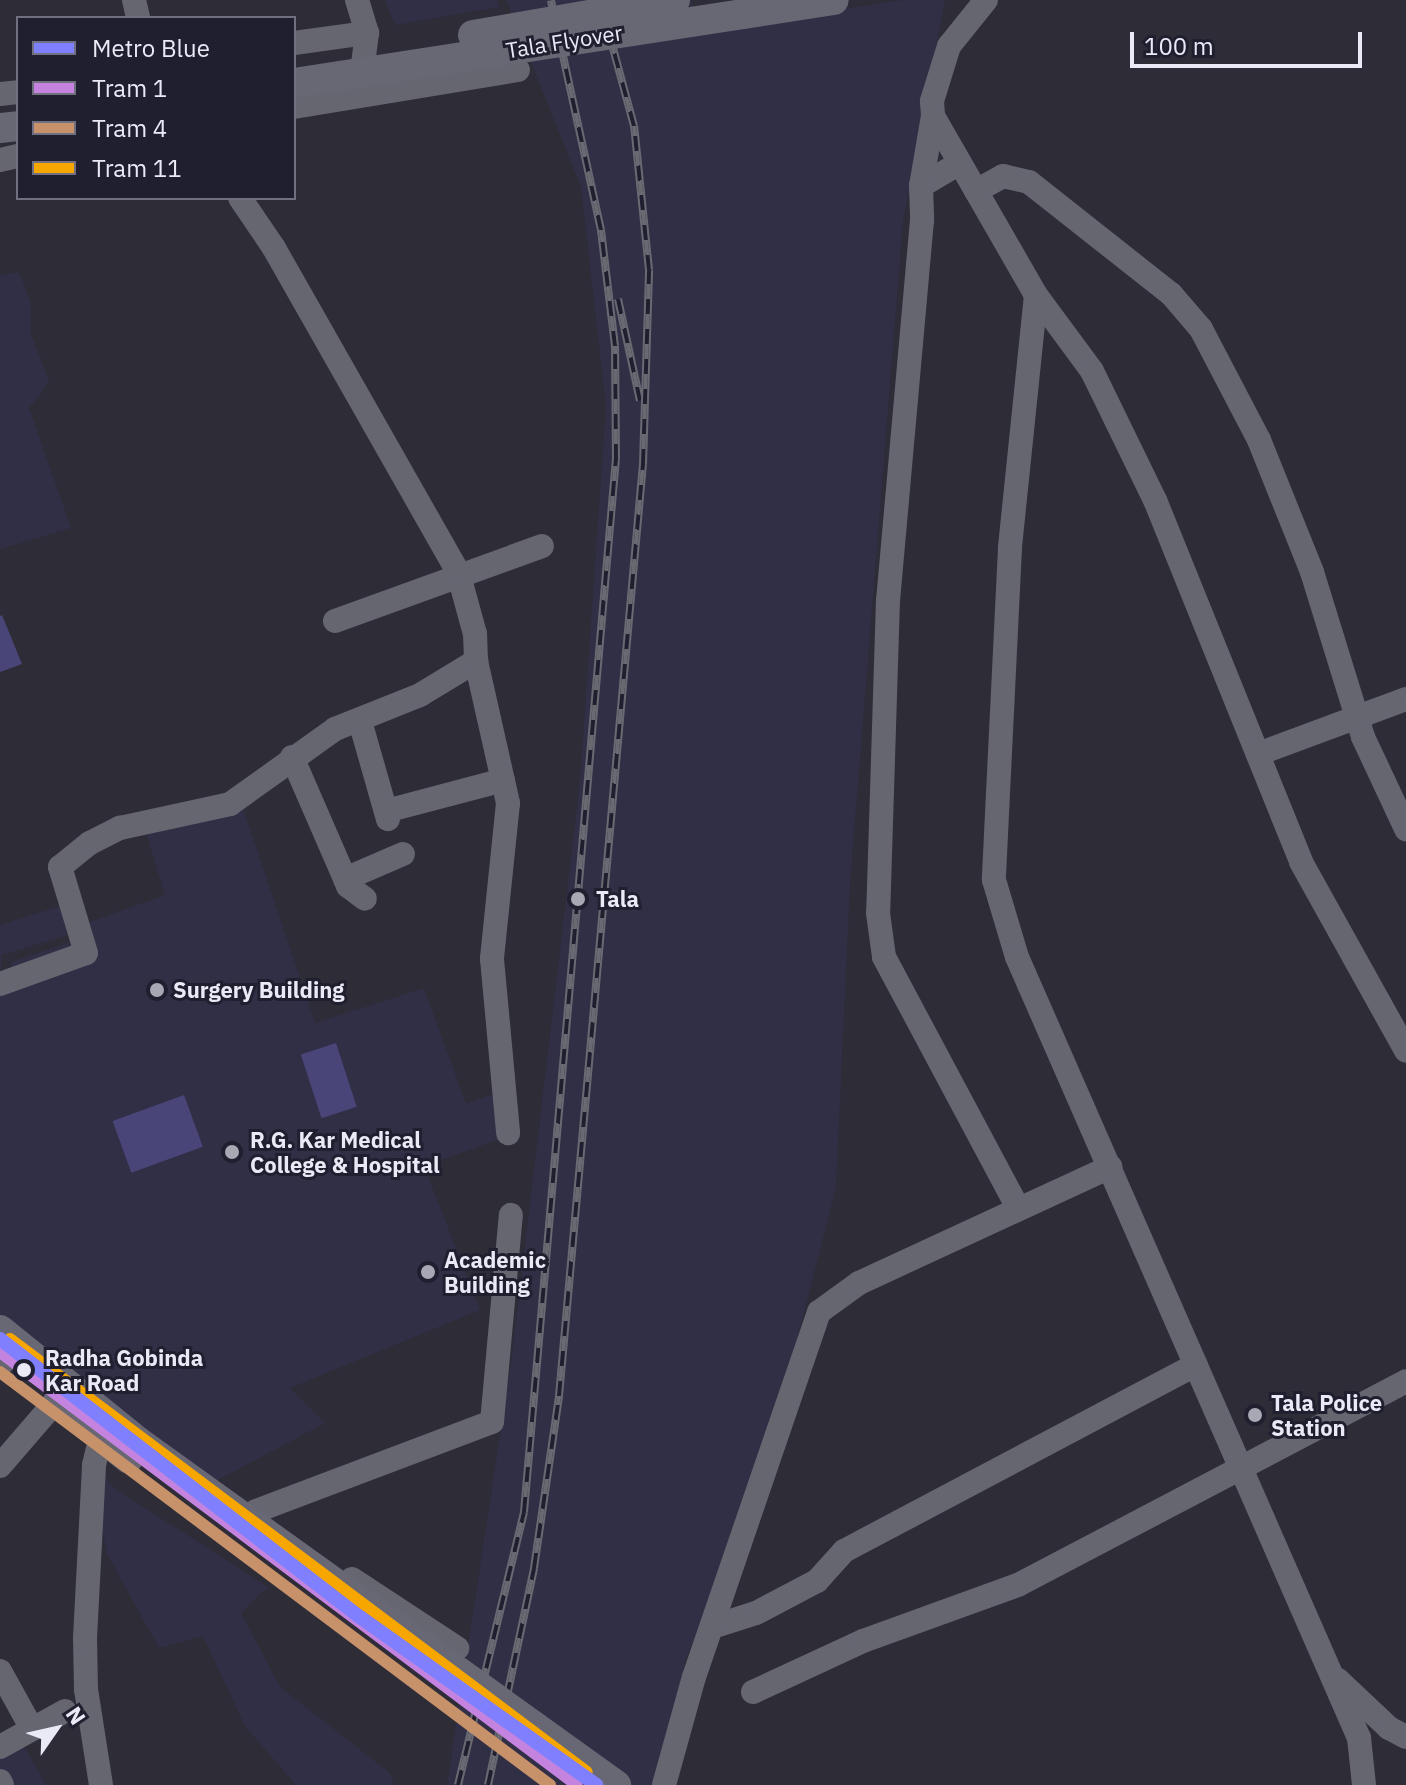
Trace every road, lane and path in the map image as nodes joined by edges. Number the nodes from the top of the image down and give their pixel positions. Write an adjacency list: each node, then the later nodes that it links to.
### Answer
1 (357, 0): 5 (street)
2 (675, 0): 7 (main road, Tala Flyover, bridge)
3 (834, 0): 9 (main road, Tala Flyover, bridge)
4 (986, 0): 12 (street)
5 (367, 33): 6 (street); 10 (street)
6 (296, 43)
7 (296, 65)
8 (518, 70): 10 (street)
9 (296, 83)
10 (358, 96): 11 (street)
11 (296, 107)
12 (933, 116): 13 (street); 14 (street)
13 (958, 164): 14 (street); 15 (street)
14 (921, 186): 36 (street)
15 (976, 191): 17 (street); 23 (street)
16 (241, 200): 19 (street)
17 (1036, 295): 25 (street); 35 (street)
18 (542, 546): 19 (street)
19 (458, 572): 20 (street); 21 (street)
20 (335, 621)
21 (476, 661): 24 (street); 27 (street)
22 (1406, 699): 23 (street)
23 (1357, 717): 25 (street); 28 (street)
24 (360, 721): 26 (street); 27 (street)
25 (1258, 754): 33 (street)
26 (292, 757): 30 (street); 32 (street)
27 (503, 780): 34 (street)
28 (1403, 818)
29 (403, 854): 30 (street)
30 (345, 879): 31 (street)
31 (365, 899)
32 (0, 984)
33 (1406, 1051)
34 (508, 1133)
35 (1110, 1167): 36 (street); 40 (street)
36 (1018, 1208): 48 (street)
37 (511, 1215): 47 (street)
38 (0, 1330): 43 (main road)
39 (2, 1361): 42 (main road)
40 (1196, 1365): 46 (street); 48 (street)
41 (1406, 1381): 46 (street)
42 (56, 1401): 43 (main road); 45 (street)
43 (103, 1427): 44 (main road); 47 (street); 57 (street)
44 (132, 1449): 58 (main road); 59 (main road, bridge)
45 (0, 1466)
46 (1241, 1466): 51 (street); 52 (street)
47 (256, 1511): 49 (street)
48 (712, 1627): 60 (street)
49 (457, 1648)
50 (0, 1671): 54 (street)
51 (1330, 1673): 55 (street); 61 (street)
52 (753, 1692)
53 (65, 1711): 54 (street)
54 (32, 1729): 56 (street)
55 (1406, 1737)
56 (0, 1747)
57 (101, 1785)
58 (593, 1785)
59 (616, 1785)
60 (664, 1785)
61 (1364, 1785)

